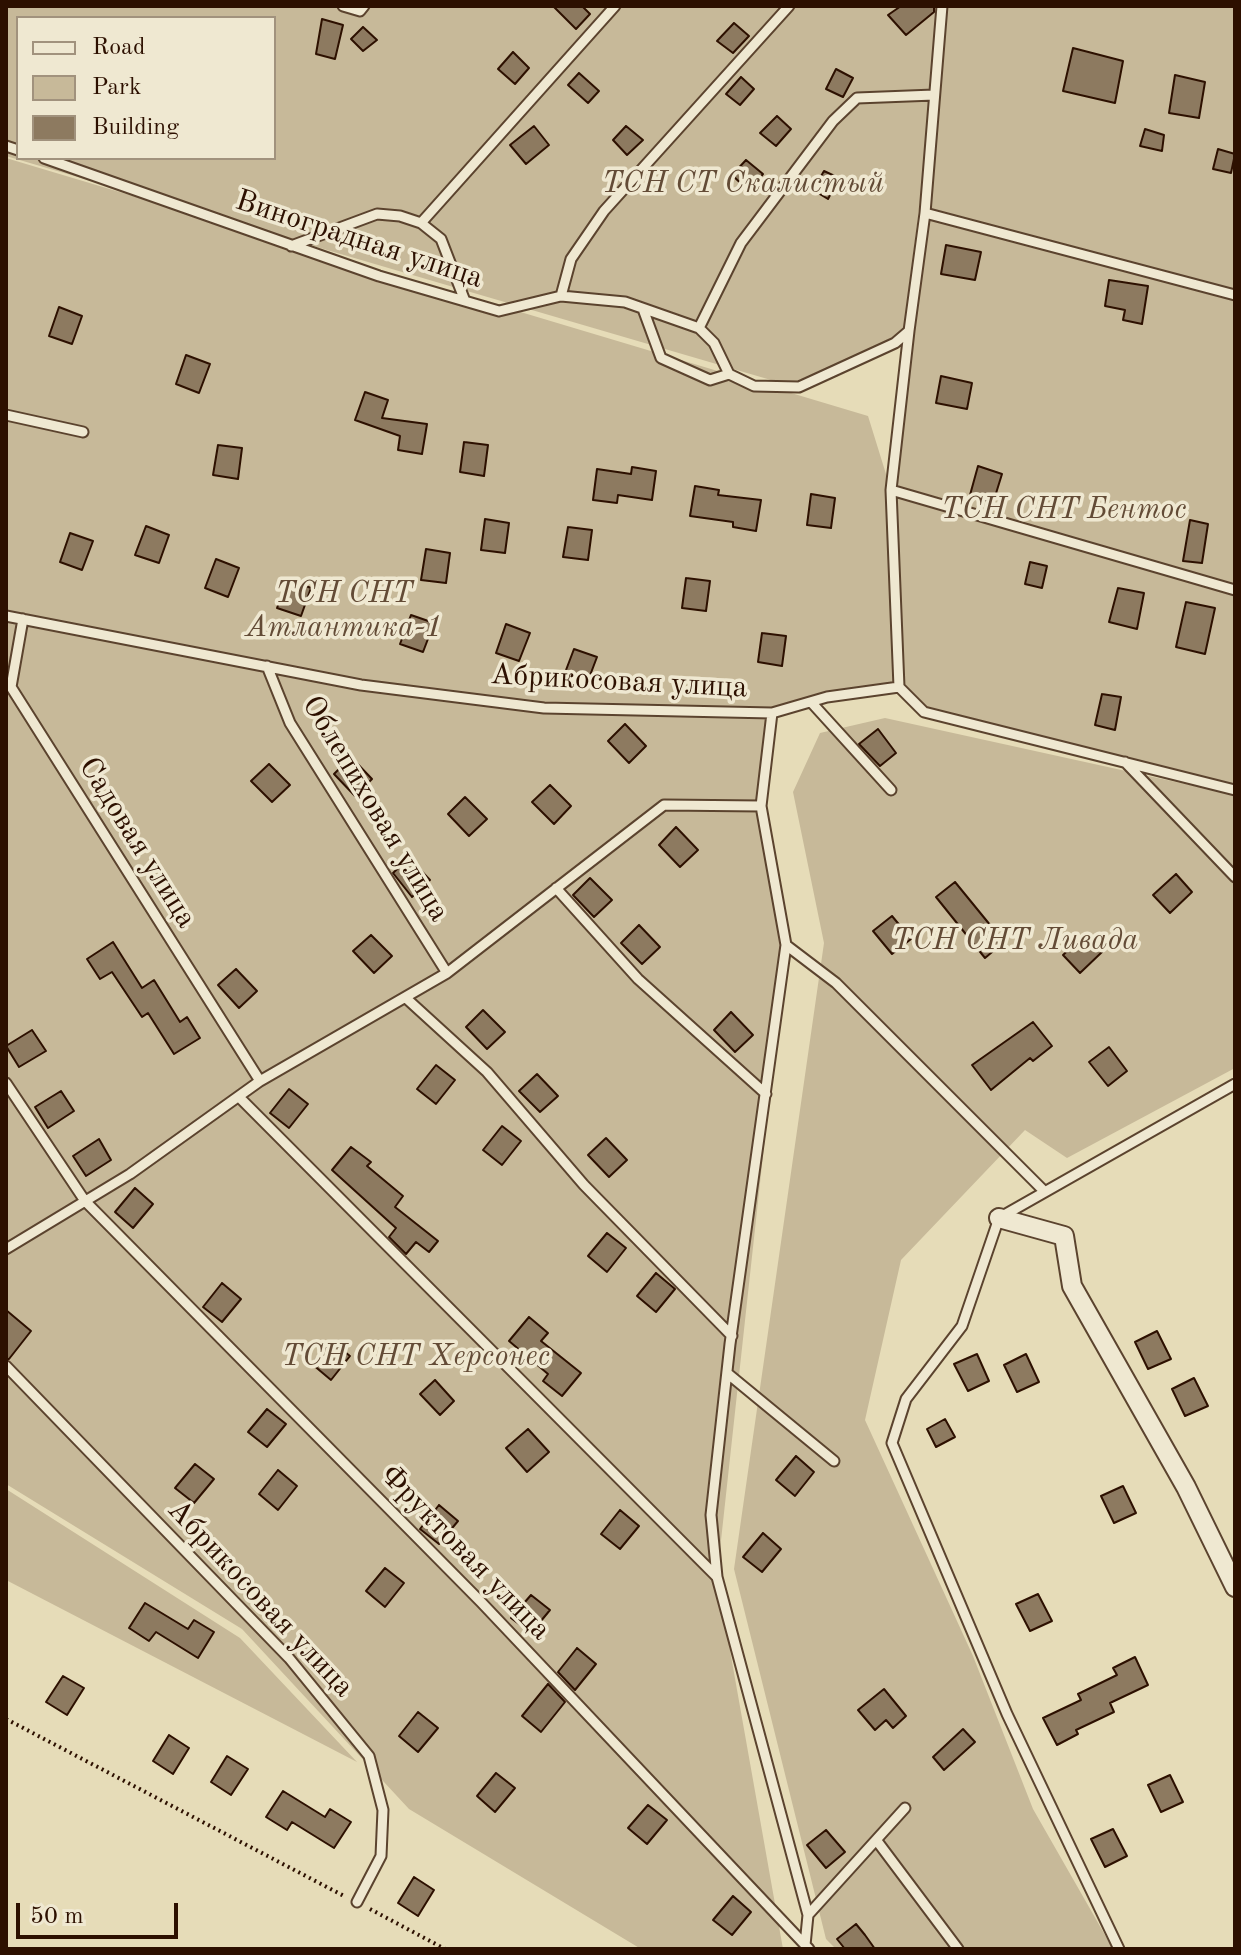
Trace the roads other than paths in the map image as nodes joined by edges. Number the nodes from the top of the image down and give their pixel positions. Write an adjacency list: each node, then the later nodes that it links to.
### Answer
1 (343, 6): 2 (lane)
2 (364, 6)
3 (615, 6): 9 (lane)
4 (789, 6): 12 (lane)
5 (942, 6): 6 (lane)
6 (934, 95): 8 (lane); 15 (lane)
7 (50, 160): 10 (lane, Виноградная улица)
8 (925, 213): 11 (lane); 16 (lane)
9 (421, 223): 10 (lane); 13 (lane)
10 (291, 246): 13 (lane, Виноградная улица)
11 (1235, 295)
12 (561, 296): 13 (lane, Виноградная улица); 14 (lane, Виноградная улица)
13 (465, 301)
14 (643, 309): 15 (lane, Виноградная улица); 17 (lane)
15 (699, 328): 17 (lane)
16 (909, 331): 17 (lane); 20 (lane)
17 (729, 374)
18 (6, 415): 19 (lane)
19 (83, 432)
20 (891, 490): 21 (lane); 25 (lane)
21 (1235, 590)
22 (6, 616): 23 (lane, Абрикосовая улица)
23 (23, 619): 24 (lane, Абрикосовая улица); 37 (lane, Садовая улица)
24 (267, 666): 27 (lane, Абрикосовая улица); 35 (lane, Облепиховая улица)
25 (899, 687): 26 (lane, Абрикосовая улица); 28 (lane)
26 (811, 702): 27 (lane, Абрикосовая улица); 29 (lane)
27 (772, 713): 31 (lane)
28 (1125, 762): 30 (lane); 32 (lane)
29 (891, 790)
30 (1235, 790)
31 (761, 806): 33 (lane); 34 (lane)
32 (1235, 877)
33 (556, 888): 35 (lane); 40 (lane)
34 (786, 945): 40 (lane); 42 (lane)
35 (447, 973): 36 (lane)
36 (407, 999): 37 (lane); 46 (lane)
37 (260, 1081): 41 (lane)
38 (6, 1083): 43 (lane, Фруктовая улица)
39 (1235, 1084): 42 (lane)
40 (766, 1094): 46 (lane)
41 (240, 1098): 43 (lane); 50 (lane)
42 (1044, 1191): 44 (lane)
43 (85, 1201): 45 (lane); 56 (lane, Фруктовая улица)
44 (999, 1218): 51 (street); 58 (lane)
45 (6, 1249)
46 (732, 1336): 48 (lane)
47 (6, 1366): 54 (lane, Абрикосовая улица)
48 (727, 1373): 49 (lane); 50 (lane)
49 (834, 1461)
50 (717, 1577): 55 (lane)
51 (1235, 1587)
52 (905, 1808): 53 (lane)
53 (877, 1841): 55 (lane); 57 (lane)
54 (357, 1902)
55 (808, 1915): 56 (lane)
56 (807, 1947)
57 (958, 1949)
58 (1119, 1949)

